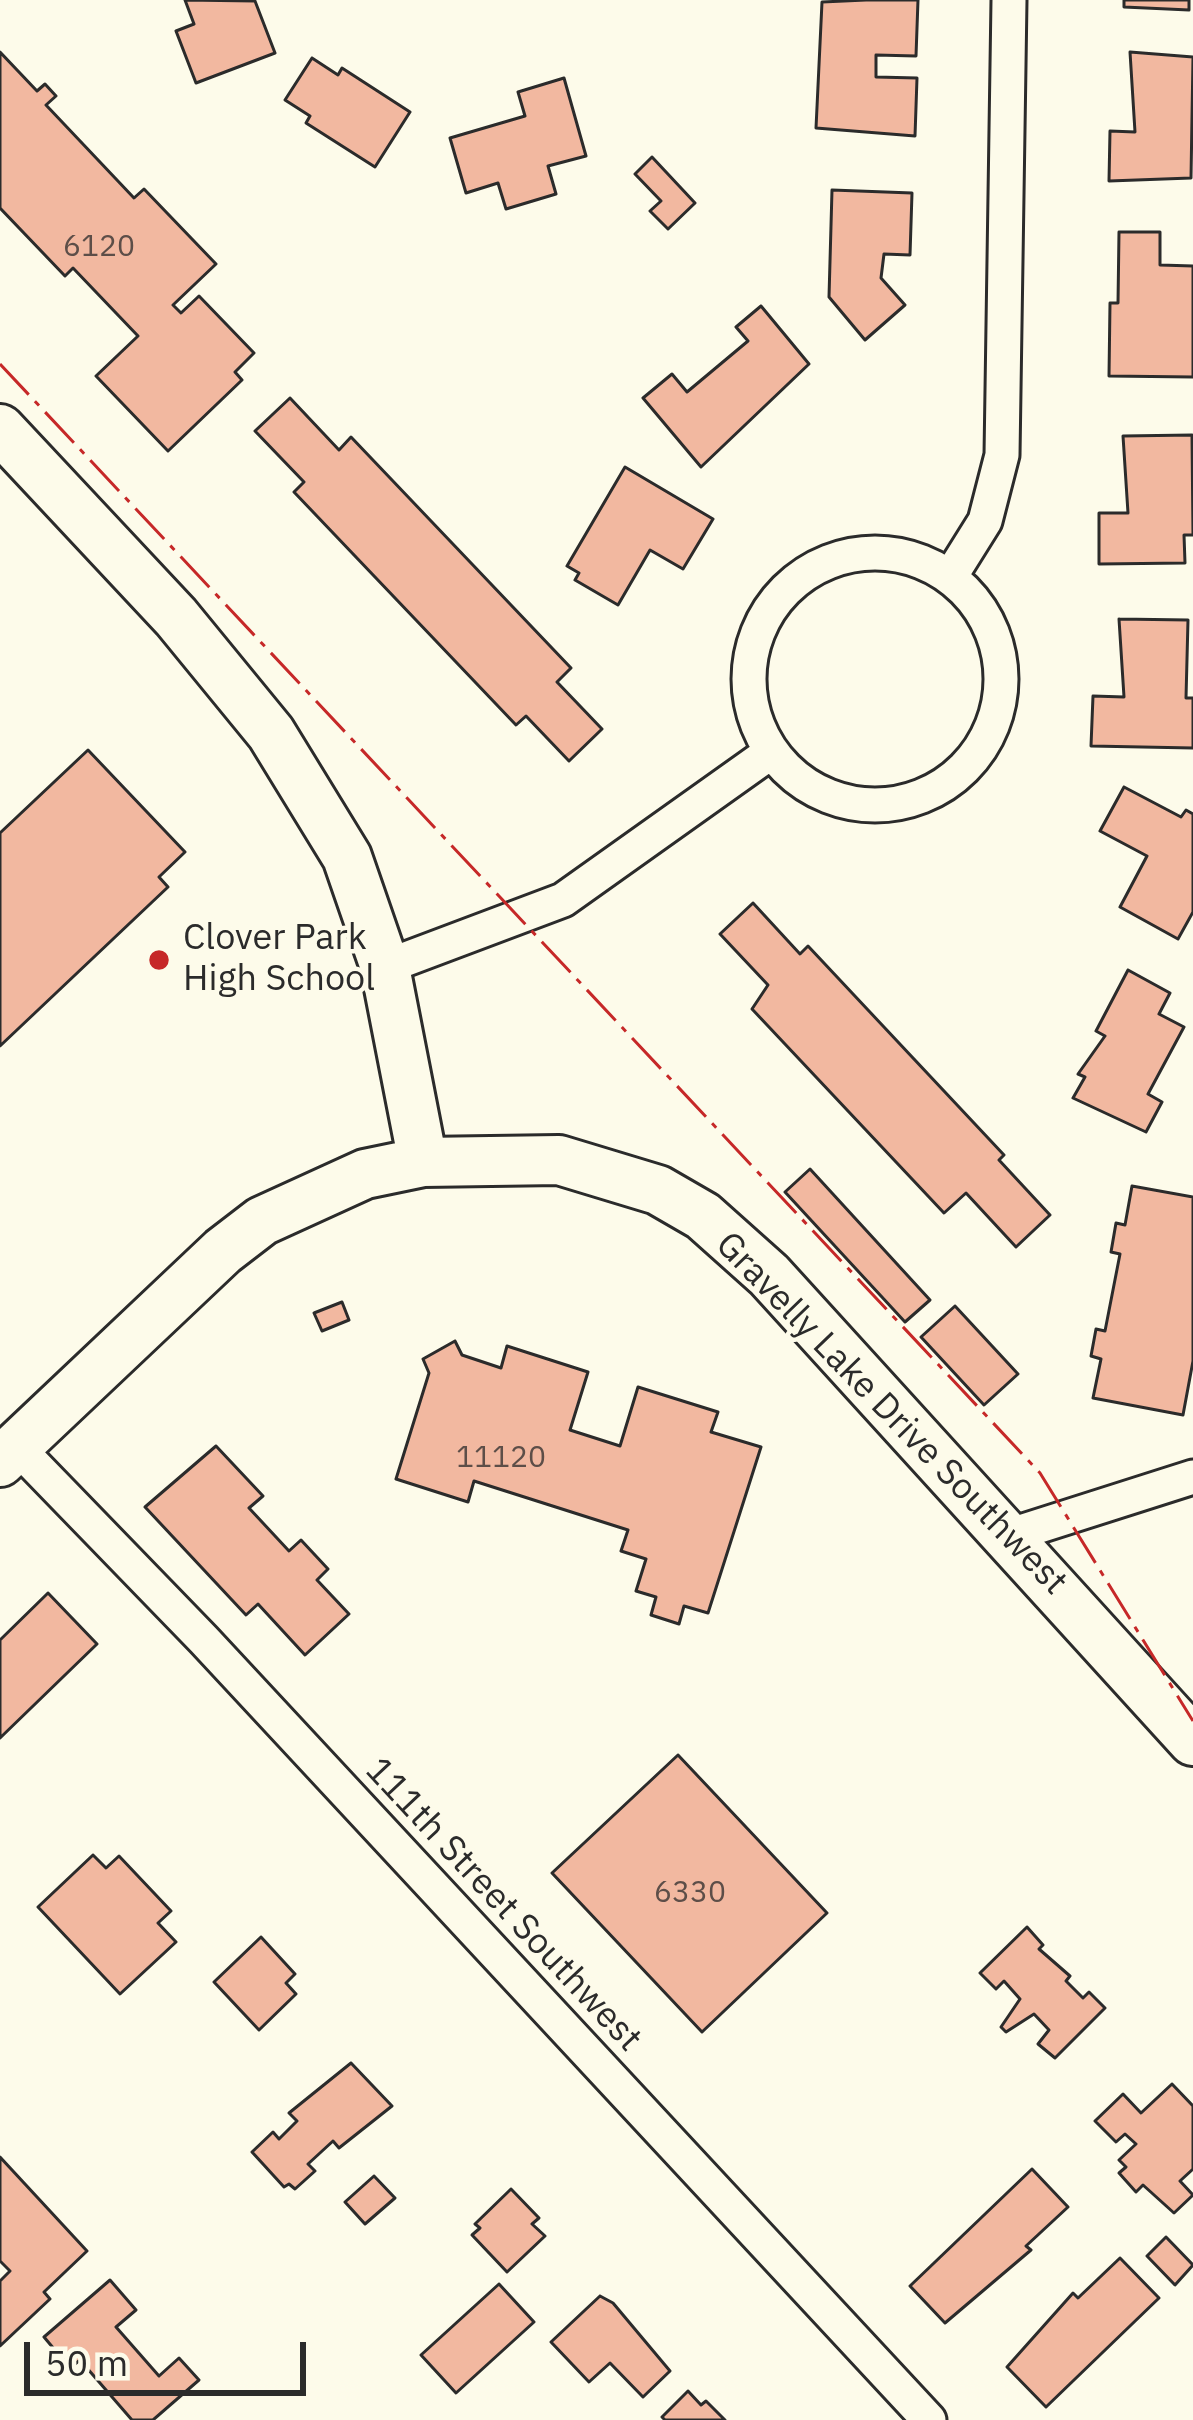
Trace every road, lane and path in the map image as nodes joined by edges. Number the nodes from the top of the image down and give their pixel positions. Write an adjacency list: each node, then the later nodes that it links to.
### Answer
1 (1009, 0): 3 (street)
2 (0, 429): 5 (main road)
3 (950, 578): 4 (street); 4 (street)
4 (771, 752): 5 (street)
5 (385, 967): 6 (main road)
6 (423, 1162): 7 (main road, Gravelly Lake Drive Southwest); 9 (main road, Gravelly Lake Drive Southwest)
7 (8, 1454): 11 (street, 111th Street Southwest)
8 (1193, 1477): 9 (street)
9 (1011, 1535): 10 (main road, Gravelly Lake Drive Southwest)
10 (1193, 1741)
11 (929, 2420)

